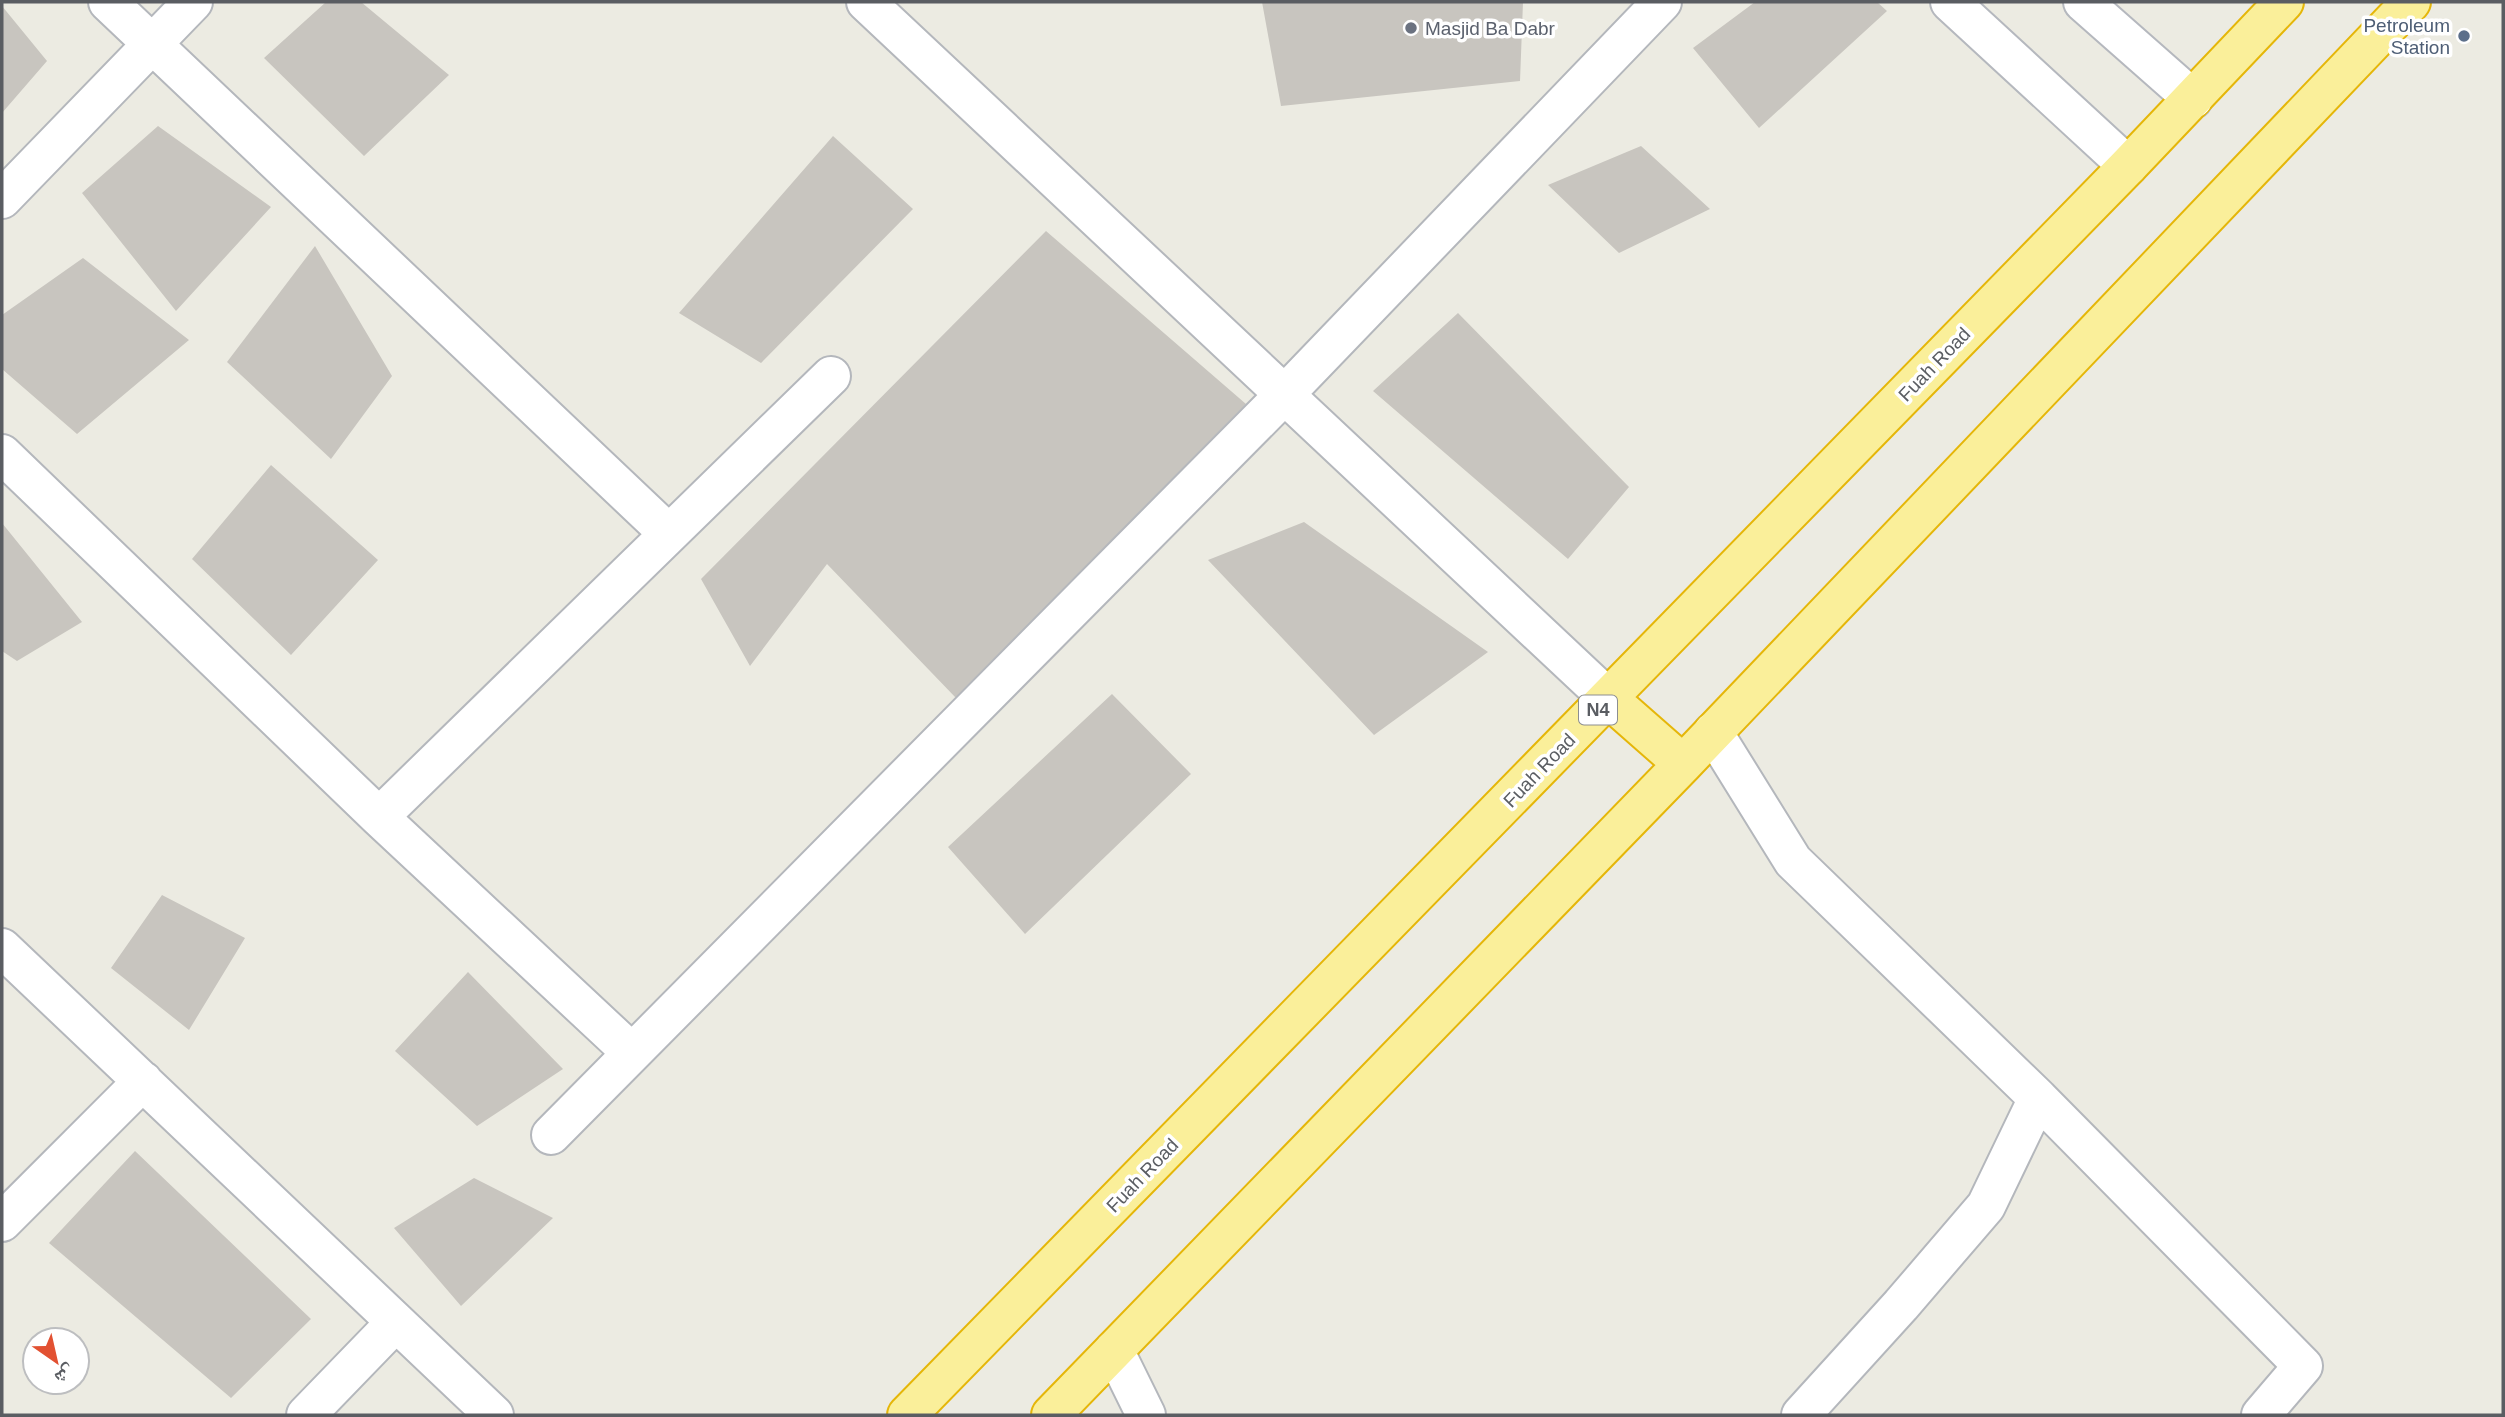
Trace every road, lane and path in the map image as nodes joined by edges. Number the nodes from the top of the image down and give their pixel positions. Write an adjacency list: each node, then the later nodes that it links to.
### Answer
1 (108, 2): 9 (street)
2 (193, 2): 9 (street)
3 (866, 2): 14 (street)
4 (1662, 2): 14 (street)
5 (1950, 2): 11 (street)
6 (2084, 2): 10 (street)
7 (2284, 2): 10 (highway, Fuah Road / N4)
8 (2411, 2): 18 (highway)
9 (152, 44): 12 (street); 16 (street)
10 (2193, 99): 11 (highway, Fuah Road / N4)
11 (2128, 166): 17 (highway, Fuah Road / N4)
12 (2, 199)
13 (831, 376): 16 (street)
14 (1285, 394): 17 (street); 22 (street)
15 (2, 454): 20 (street)
16 (669, 534): 20 (street)
17 (1609, 699): 19 (highway); 31 (highway, Fuah Road / N4)
18 (1713, 732): 19 (highway); 24 (street)
19 (1683, 764): 28 (highway)
20 (379, 817): 22 (street)
21 (2, 948): 23 (street)
22 (632, 1053): 25 (street)
23 (143, 1081): 26 (street); 27 (street)
24 (2038, 1098): 34 (street); 35 (street)
25 (551, 1135)
26 (2, 1222)
27 (396, 1322): 29 (street); 30 (street)
28 (1114, 1350): 32 (highway); 33 (street)
29 (306, 1415)
30 (494, 1415)
31 (908, 1415)
32 (1051, 1415)
33 (1146, 1415)
34 (1801, 1415)
35 (2261, 1415)

